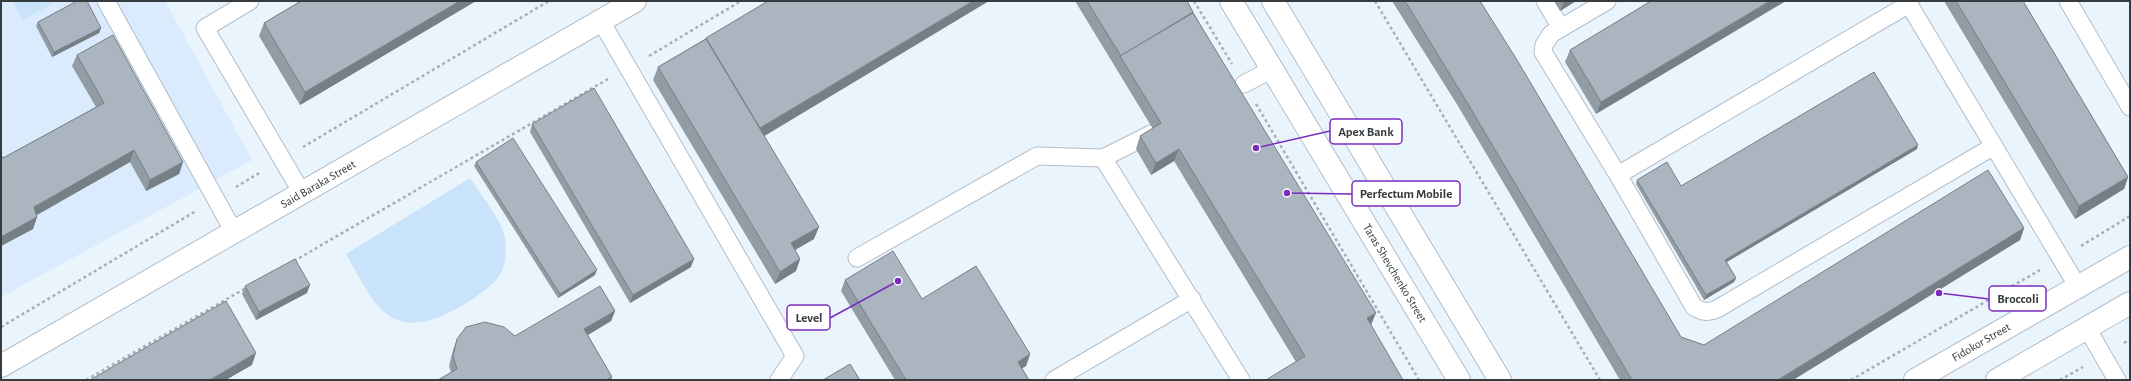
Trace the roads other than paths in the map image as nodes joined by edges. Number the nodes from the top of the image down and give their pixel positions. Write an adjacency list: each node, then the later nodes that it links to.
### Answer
1 (106, 1): 20 (lane)
2 (250, 1): 19 (lane)
3 (635, 1): 10 (street, Said Baraka Street)
4 (1231, 1): 12 (street, Taras Shevchenko Street)
5 (1273, 1): 32 (street)
6 (1545, 1): 11 (lane)
7 (1607, 1): 11 (lane)
8 (2068, 1): 14 (lane)
9 (1908, 2): 16 (lane); 18 (lane)
10 (601, 21): 19 (street, Said Baraka Street); 28 (lane)
11 (1561, 28): 18 (lane)
12 (1272, 69): 13 (lane); 31 (street, Taras Shevchenko Street)
13 (1244, 84)
14 (2130, 107)
15 (1151, 134): 17 (lane)
16 (1994, 146): 18 (lane); 23 (lane)
17 (1103, 158): 22 (lane); 24 (lane)
18 (1618, 175)
19 (302, 193): 20 (street, Said Baraka Street)
20 (234, 232): 27 (street, Said Baraka Street)
21 (2130, 257): 23 (street, Fidokor Street)
22 (857, 258)
23 (2078, 287): 33 (street, Fidokor Street)
24 (1192, 298): 29 (lane); 30 (lane)
25 (2130, 303): 26 (street)
26 (2087, 328): 34 (street); 35 (lane)
27 (1, 366)
28 (779, 380)
29 (1054, 380)
30 (1241, 380)
31 (1459, 380)
32 (1500, 380)
33 (1915, 380)
34 (1997, 380)
35 (2117, 380)

